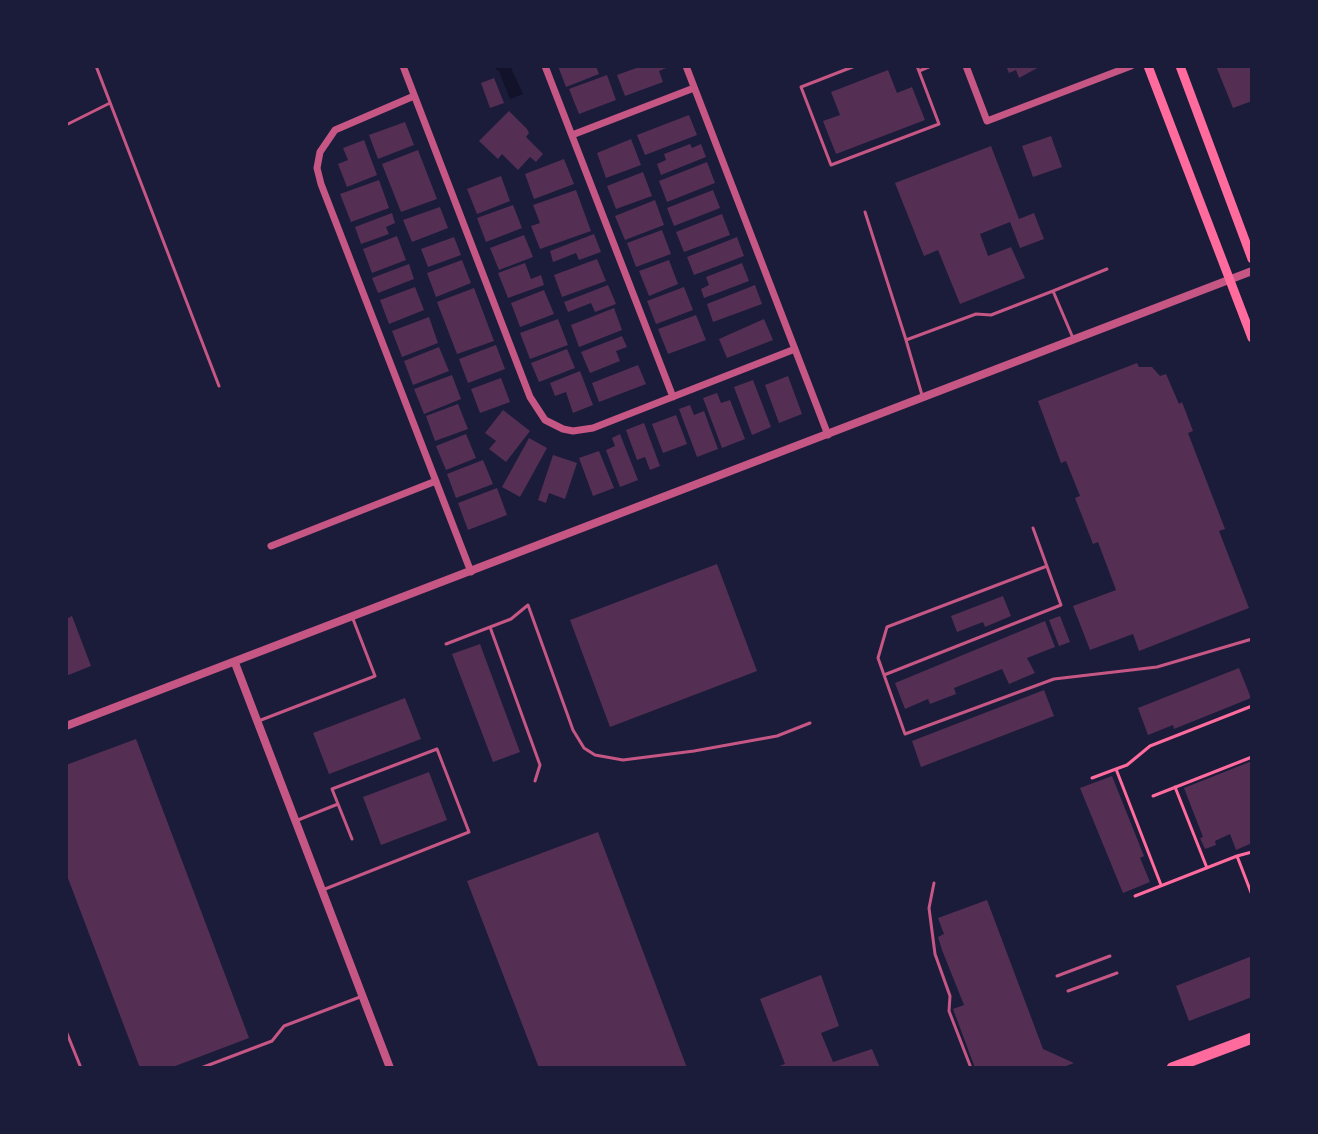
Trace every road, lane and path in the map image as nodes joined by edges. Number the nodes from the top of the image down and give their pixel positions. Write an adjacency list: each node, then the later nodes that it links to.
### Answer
1 (96, 66): 14 (lane)
2 (403, 66): 13 (street)
3 (545, 66): 16 (street)
4 (686, 66): 12 (street)
5 (855, 66): 11 (lane)
6 (931, 66): 11 (lane)
7 (966, 66): 8 (street)
8 (1131, 66)
9 (1148, 66): 21 (main road)
10 (1180, 66): 18 (main road)
11 (918, 68)
12 (694, 88): 16 (street); 26 (street)
13 (414, 96): 28 (street); 31 (street)
14 (110, 103): 15 (lane); 27 (lane)
15 (66, 125)
16 (572, 135): 28 (street)
17 (865, 212): 24 (lane)
18 (1252, 259)
19 (1107, 269): 22 (lane)
20 (1252, 271): 21 (street)
21 (1230, 281): 23 (main road); 25 (street)
22 (1053, 291): 24 (lane); 25 (lane)
23 (1252, 338)
24 (906, 340): 29 (lane)
25 (1074, 341): 29 (street)
26 (795, 349): 28 (street); 30 (street)
27 (219, 386)
28 (673, 397)
29 (923, 399): 30 (street)
30 (828, 435): 35 (street)
31 (436, 481): 33 (street); 35 (street)
32 (1033, 528): 34 (lane)
33 (271, 546)
34 (1047, 566): 41 (lane); 41 (lane)
35 (471, 572): 36 (street)
36 (352, 617): 40 (street); 43 (lane)
37 (490, 627): 39 (lane); 44 (lane); 49 (lane)
38 (1252, 639): 41 (lane)
39 (446, 644)
40 (235, 663): 43 (street); 45 (street)
41 (884, 675)
42 (1252, 706): 47 (path)
43 (257, 721): 53 (street)
44 (810, 723)
45 (66, 726)
46 (1252, 757): 50 (path)
47 (1116, 769): 48 (path); 59 (path)
48 (1092, 778)
49 (535, 781)
50 (1175, 787): 51 (path); 57 (path)
51 (1153, 796)
52 (338, 804): 53 (lane); 54 (lane); 60 (lane)
53 (295, 821): 60 (street)
54 (352, 839)
55 (1252, 852): 56 (path)
56 (1237, 856): 57 (path); 61 (path)
57 (1207, 868): 59 (path)
58 (934, 883): 73 (lane)
59 (1161, 885): 62 (path)
60 (321, 890): 67 (street)
61 (1252, 895)
62 (1135, 896)
63 (1110, 956): 65 (lane)
64 (1117, 973): 66 (lane)
65 (1057, 976)
66 (1068, 991)
67 (362, 997): 71 (lane); 72 (street)
68 (66, 1031): 70 (lane)
69 (1252, 1038): 74 (main road)
70 (81, 1068)
71 (201, 1068)
72 (390, 1068)
73 (971, 1068)
74 (1172, 1068)

